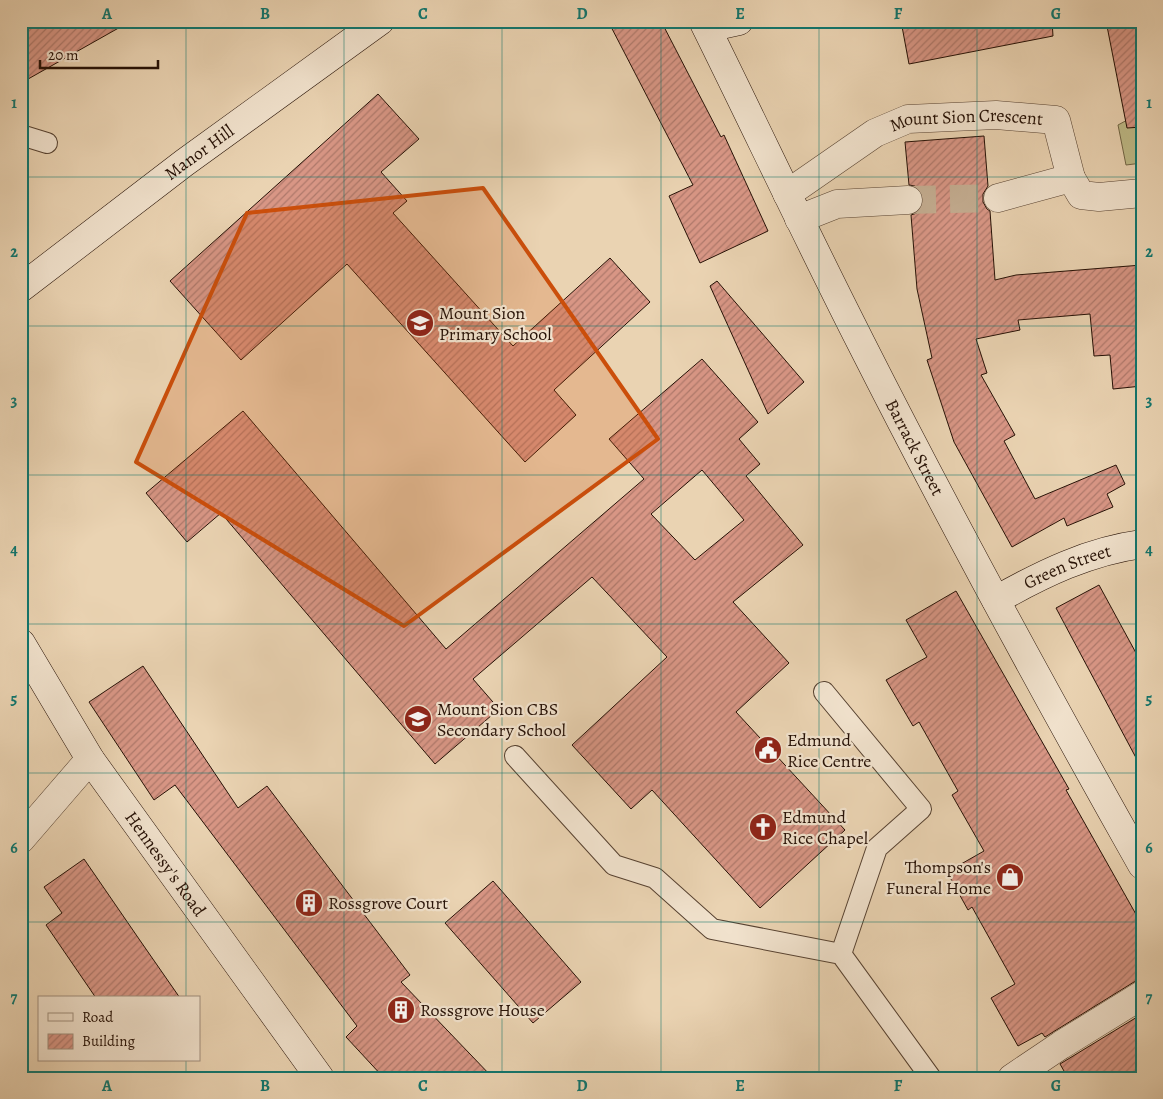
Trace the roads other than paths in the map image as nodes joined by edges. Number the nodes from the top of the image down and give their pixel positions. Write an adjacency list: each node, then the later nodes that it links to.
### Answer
1 (380, 21): 12 (street, Manor Hill)
2 (738, 21): 3 (street)
3 (705, 24): 8 (street, Barrack Street)
4 (21, 135): 5 (lane)
5 (47, 143)
6 (1071, 178): 7 (street, Mount Sion Crescent); 8 (street, Mount Sion Crescent); 9 (street)
7 (1142, 192)
8 (787, 194): 11 (street, Barrack Street)
9 (998, 198)
10 (908, 200): 11 (street)
11 (799, 219): 14 (street, Barrack Street)
12 (21, 288)
13 (1142, 544): 14 (street, Green Street)
14 (996, 600): 20 (street, Barrack Street)
15 (21, 643): 18 (street, Hennessy's Road)
16 (824, 692): 21 (lane)
17 (515, 756): 21 (lane)
18 (90, 760): 19 (street); 24 (street, Hennessy's Road)
19 (21, 839)
20 (1142, 865)
21 (842, 954): 25 (lane)
22 (1142, 995): 23 (street)
23 (1018, 1073)
24 (319, 1077)
25 (930, 1078)

